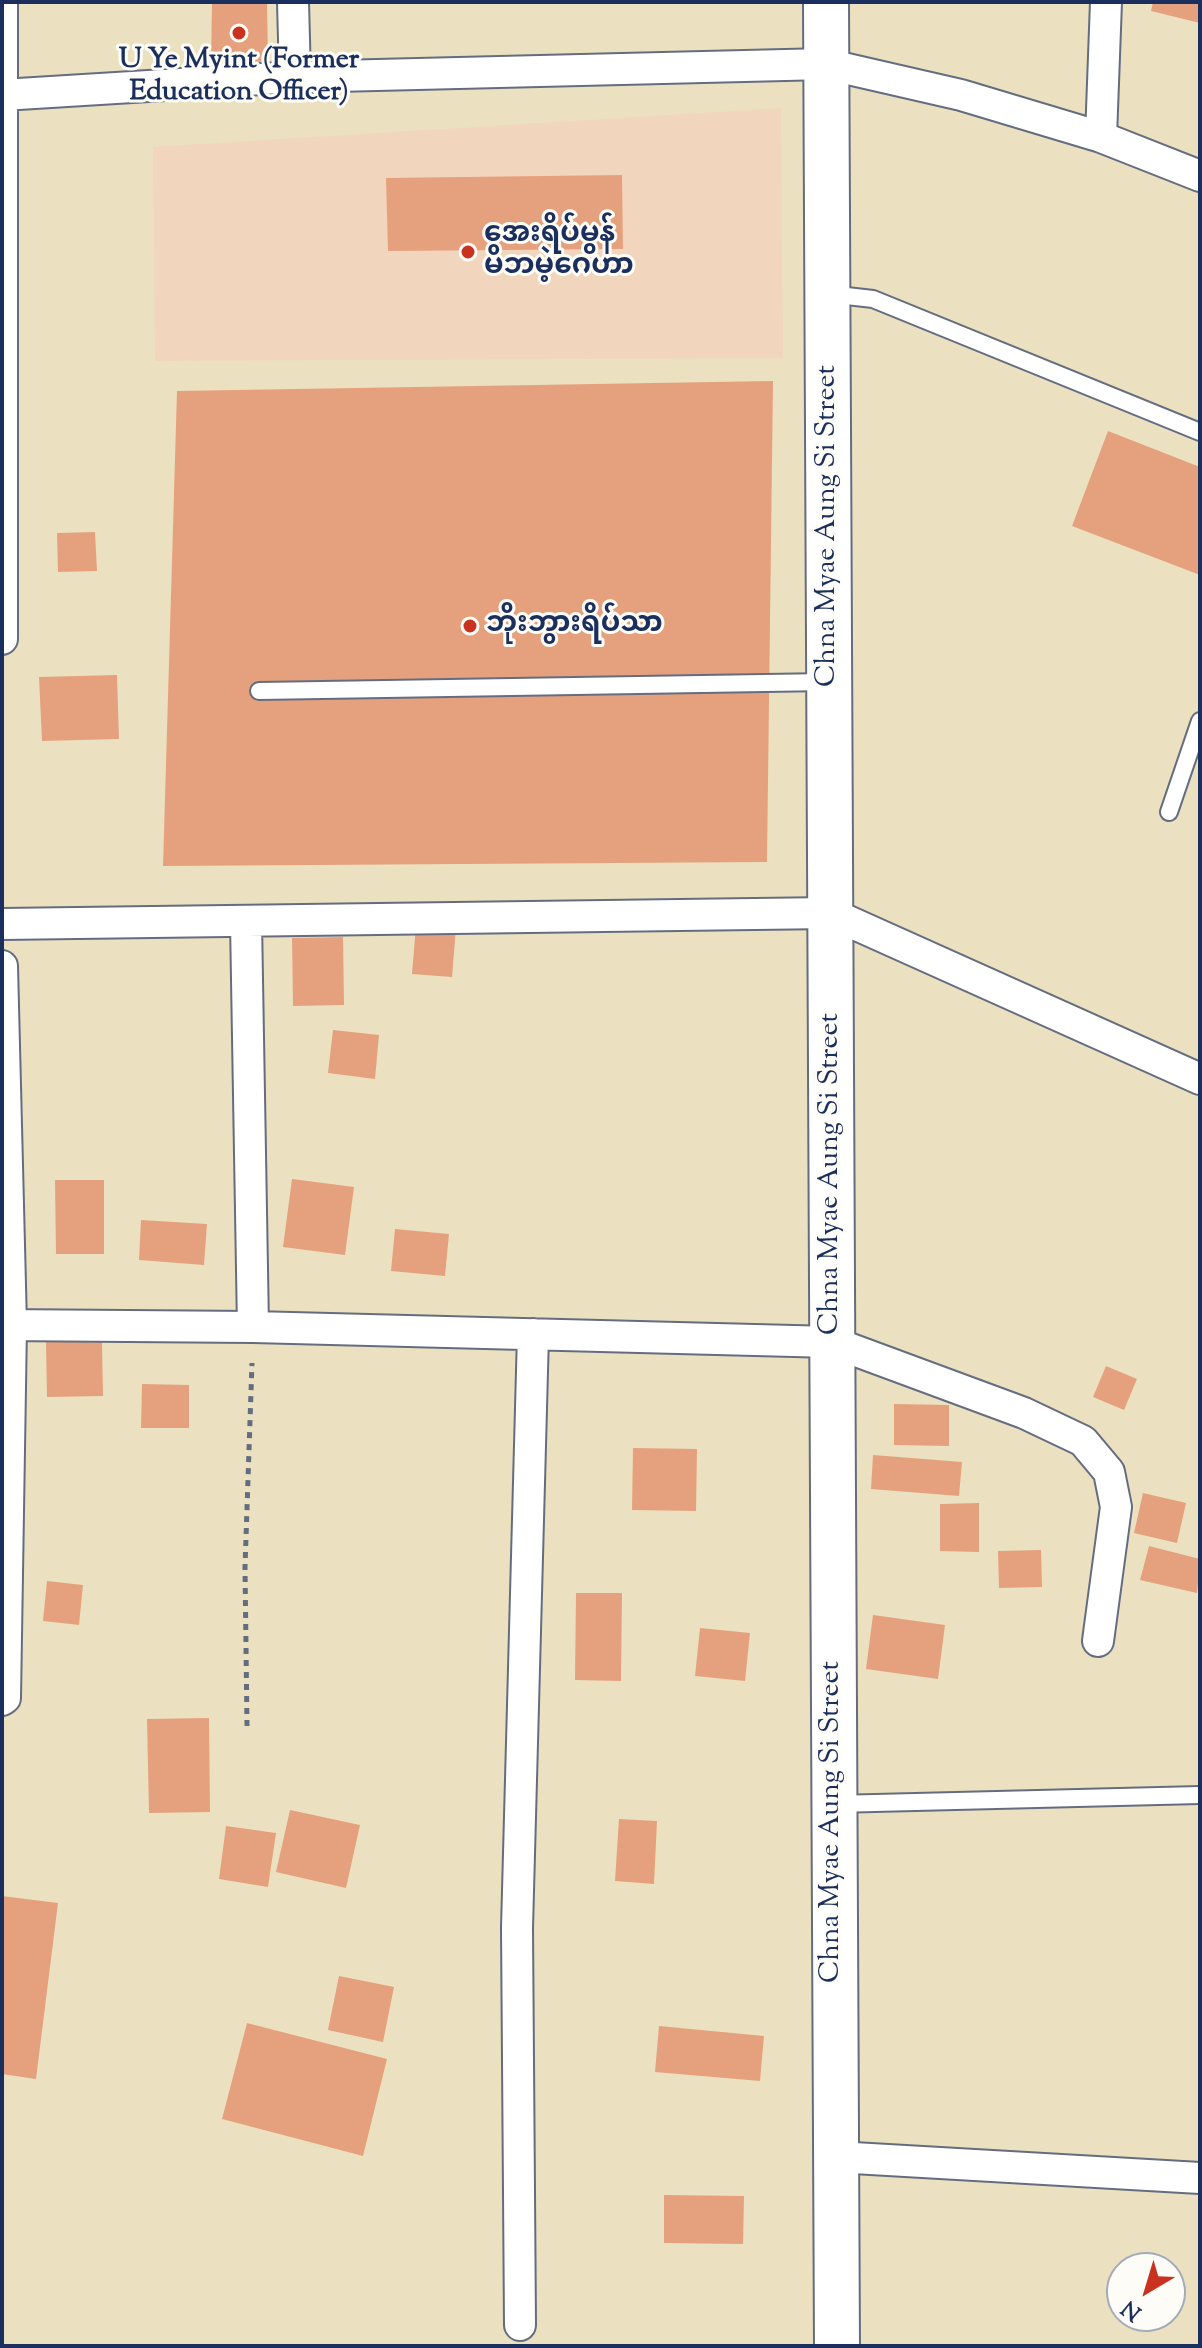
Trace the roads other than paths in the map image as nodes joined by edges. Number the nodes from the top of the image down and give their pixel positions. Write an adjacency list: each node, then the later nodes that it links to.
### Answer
1 (2, 2): 7 (street)
2 (293, 2): 6 (street)
3 (826, 2): 5 (street, Chna Myae Aung Si Street)
4 (1106, 2): 8 (street)
5 (826, 64): 6 (street); 8 (street); 10 (street, Chna Myae Aung Si Street)
6 (295, 77): 7 (street)
7 (3, 95): 12 (street)
8 (1101, 137): 9 (street)
9 (1200, 176)
10 (827, 294): 11 (lane); 13 (street, Chna Myae Aung Si Street)
11 (1200, 432)
12 (2, 639)
13 (829, 682): 14 (lane); 17 (street, Chna Myae Aung Si Street)
14 (259, 691)
15 (1200, 721): 16 (lane)
16 (1169, 812)
17 (830, 913): 18 (street); 21 (street); 25 (street, Chna Myae Aung Si Street)
18 (246, 921): 19 (street); 23 (street)
19 (2, 924)
20 (2, 966): 22 (street)
21 (1200, 1079)
22 (7, 1325): 23 (street); 27 (street)
23 (253, 1327): 24 (street)
24 (533, 1334): 25 (street); 32 (street)
25 (832, 1342): 26 (street); 29 (street, Chna Myae Aung Si Street)
26 (1098, 1641)
27 (2, 1700)
28 (1200, 1795): 29 (lane)
29 (833, 1804): 30 (street, Chna Myae Aung Si Street)
30 (836, 2157): 31 (street); 33 (street, Chna Myae Aung Si Street)
31 (1200, 2178)
32 (520, 2325)
33 (837, 2346)

